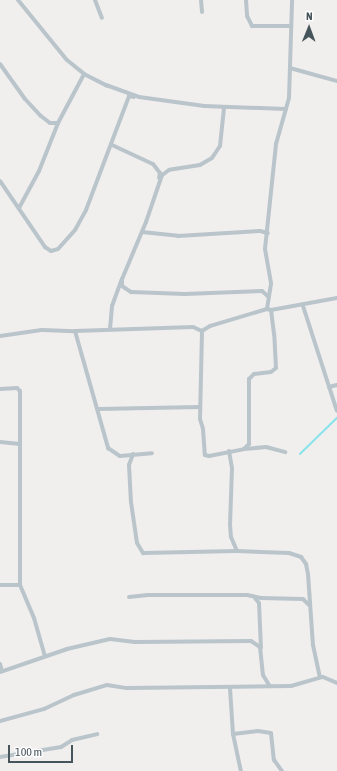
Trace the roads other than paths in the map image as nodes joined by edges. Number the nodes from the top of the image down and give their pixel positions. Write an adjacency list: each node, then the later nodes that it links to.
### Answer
1 (18, 0): 11 (street)
2 (95, 0): 7 (street)
3 (201, 0): 6 (street)
4 (246, 0): 8 (street)
5 (292, 0): 8 (street)
6 (202, 12)
7 (102, 18)
8 (291, 26): 10 (street)
9 (1, 67): 18 (street)
10 (290, 68): 12 (street); 17 (street)
11 (84, 74): 13 (street); 18 (street)
12 (337, 81)
13 (124, 92): 14 (street); 15 (street)
14 (129, 96): 15 (street); 19 (street)
15 (139, 97): 16 (street)
16 (224, 108): 17 (street); 21 (street)
17 (286, 109): 26 (street)
18 (58, 122): 22 (street)
19 (112, 145): 21 (street); 22 (street)
20 (0, 181): 22 (street)
21 (158, 182): 23 (street)
22 (19, 209)
23 (146, 222): 24 (street); 25 (street)
24 (150, 231): 25 (street); 26 (street)
25 (142, 232): 27 (street)
26 (268, 233): 28 (street)
27 (122, 279): 28 (street); 32 (street)
28 (269, 297): 31 (street)
29 (337, 298): 30 (street)
30 (303, 306): 31 (street); 37 (street)
31 (269, 310): 34 (street); 44 (street)
32 (110, 329): 33 (street); 34 (street)
33 (75, 331): 35 (street); 40 (street)
34 (202, 331): 39 (street)
35 (0, 336)
36 (337, 385): 37 (street)
37 (330, 387): 41 (street)
38 (0, 389): 43 (street)
39 (200, 408): 40 (street); 45 (street)
40 (98, 409): 48 (street)
41 (337, 411)
42 (0, 442): 43 (street)
43 (20, 444): 51 (street)
44 (244, 450): 45 (street); 46 (street)
45 (229, 451): 49 (street)
46 (285, 452)
47 (152, 453): 48 (street)
48 (133, 454): 49 (street)
49 (237, 551): 54 (street)
50 (0, 585): 51 (street)
51 (20, 585): 56 (street)
52 (130, 598): 53 (street)
53 (255, 598): 54 (street); 55 (street)
54 (310, 607): 59 (street)
55 (262, 653): 56 (street); 61 (street)
56 (45, 656): 58 (street)
57 (0, 664): 58 (street)
58 (1, 671)
59 (320, 677): 60 (street); 61 (street)
60 (337, 683)
61 (269, 685): 62 (street)
62 (230, 688): 63 (street); 65 (street)
63 (0, 721)
64 (97, 734): 66 (street)
65 (233, 734): 67 (street); 68 (street)
66 (0, 757)
67 (241, 771)
68 (282, 771)

